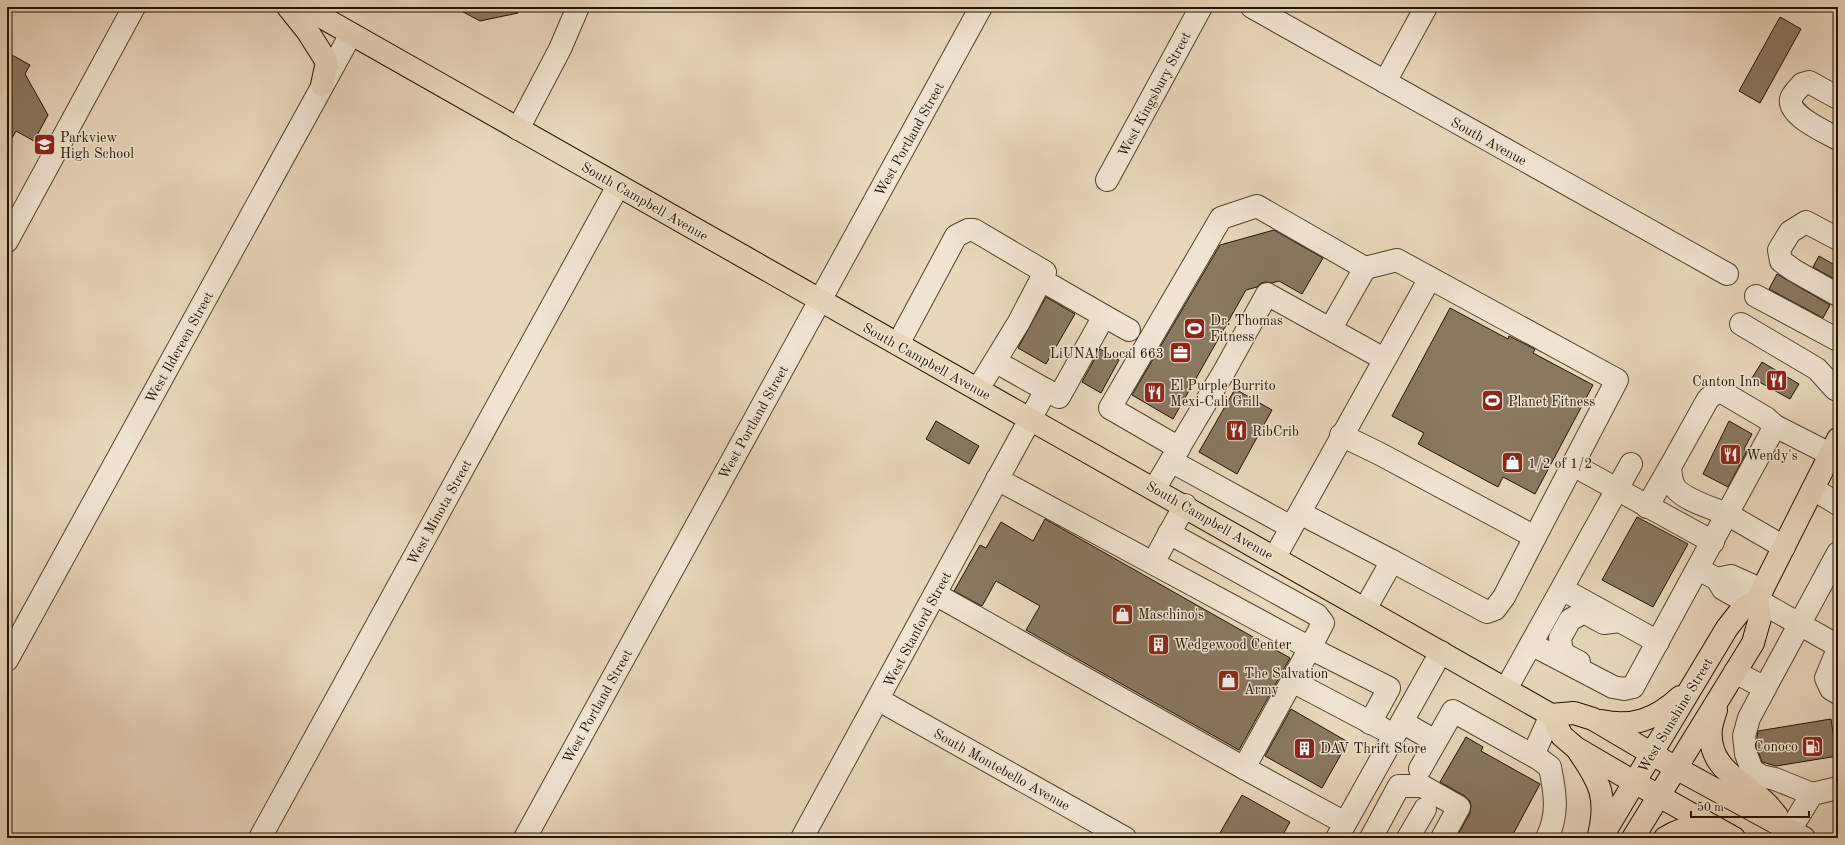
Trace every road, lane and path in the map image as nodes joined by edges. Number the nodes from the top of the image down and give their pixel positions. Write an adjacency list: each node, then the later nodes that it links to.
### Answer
1 (134, 7): 18 (street)
2 (288, 7): 11 (main road)
3 (304, 7): 9 (main road, South Campbell Avenue)
4 (578, 7): 13 (street)
5 (981, 7): 25 (street, West Portland Street)
6 (1201, 7): 15 (street, West Kingsbury Street)
7 (1252, 7): 10 (street, South Avenue)
8 (1426, 7): 10 (street)
9 (351, 34): 11 (street, West Ildereen Street); 13 (main road, South Campbell Avenue)
10 (1385, 82): 20 (street, South Avenue)
11 (322, 86): 75 (street, West Ildereen Street)
12 (1838, 98): 14 (street)
13 (518, 129): 16 (main road, South Campbell Avenue)
14 (1838, 139)
15 (1107, 180)
16 (618, 186): 25 (main road, South Campbell Avenue); 106 (street, West Minota Street)
17 (1838, 239): 23 (street)
18 (7, 241)
19 (1365, 268): 21 (street); 28 (street); 41 (street)
20 (1727, 274)
21 (1430, 278): 32 (street); 43 (street)
22 (1052, 286): 26 (street)
23 (1838, 295)
24 (1756, 296): 30 (street)
25 (820, 300): 31 (main road, South Campbell Avenue); 107 (street, West Portland Street)
26 (1104, 316): 29 (street); 35 (street)
27 (1741, 324): 36 (street)
28 (1331, 328): 32 (street); 41 (street)
29 (1129, 330)
30 (1838, 340)
31 (898, 344): 34 (main road, South Campbell Avenue); 34 (street)
32 (1384, 359): 39 (street)
33 (1007, 368): 35 (street)
34 (978, 389): 37 (main road, South Campbell Avenue)
35 (1046, 390): 37 (street, West Stanford Street)
36 (1838, 390)
37 (1030, 419): 45 (street, West Stanford Street); 46 (main road, South Campbell Avenue)
38 (1775, 426): 40 (street); 44 (street); 52 (street)
39 (1341, 435): 53 (street); 55 (street)
40 (1834, 447): 47 (main road, West Sunshine Street)
41 (1175, 455): 46 (street); 53 (street)
42 (1631, 464): 48 (street)
43 (1573, 465): 48 (street); 55 (street)
44 (1670, 468): 51 (street); 52 (street)
45 (997, 479): 61 (street); 64 (street, West Stanford Street)
46 (1155, 488): 50 (main road, South Campbell Avenue)
47 (1813, 489): 49 (street); 57 (main road, West Sunshine Street)
48 (1617, 490): 51 (street); 63 (street)
49 (1838, 504)
50 (1184, 505): 54 (street); 59 (main road, South Campbell Avenue)
51 (1647, 507): 56 (street)
52 (1727, 514): 56 (street); 57 (street)
53 (1296, 520): 59 (street); 60 (street)
54 (1169, 533): 61 (street); 72 (street)
55 (1535, 537): 60 (street)
56 (1713, 542): 62 (street)
57 (1784, 547): 65 (main road, West Sunshine Street)
58 (1838, 553): 68 (street)
59 (1274, 557): 66 (main road, South Campbell Avenue)
60 (1392, 561): 66 (street)
61 (1153, 563): 72 (street)
62 (1707, 574): 65 (street); 69 (street)
63 (1562, 589): 67 (street); 70 (street)
64 (936, 594): 85 (street, West Stanford Street); 95 (street)
65 (1756, 598): 68 (street); 76 (main road, West Sunshine Street); 79 (main road, West Sunshine Street)
66 (1365, 609): 74 (main road, South Campbell Avenue)
67 (1619, 622): 69 (street); 77 (street)
68 (1800, 624): 71 (street); 81 (street)
69 (1658, 642): 77 (street)
70 (1531, 644): 77 (street); 82 (street)
71 (1838, 646)
72 (1310, 648): 78 (street); 80 (street)
73 (1838, 650): 83 (street)
74 (1441, 652): 82 (main road, South Campbell Avenue); 86 (street)
75 (7, 660)
76 (1735, 672): 81 (street); 84 (main road, West Sunshine Street)
77 (1597, 679)
78 (1292, 681): 89 (street); 95 (street)
79 (1693, 685): 88 (main road); 93 (main road, West Sunshine Street)
80 (1390, 688): 86 (street); 89 (street)
81 (1765, 688): 100 (street)
82 (1506, 689): 87 (main road, South Campbell Avenue)
83 (1838, 693)
84 (1718, 699): 96 (main road, West Sunshine Street); 104 (main road)
85 (879, 700): 108 (street, West Stanford Street); 109 (street, South Montebello Avenue)
86 (1414, 701): 90 (street)
87 (1551, 715): 88 (main road); 92 (main road); 94 (street)
88 (1593, 719): 93 (main road)
89 (1370, 723): 90 (street)
90 (1398, 729): 91 (street); 103 (street)
91 (1435, 741): 94 (street); 97 (street)
92 (1576, 748): 98 (main road); 114 (main road)
93 (1651, 753): 96 (main road); 98 (main road, West Sunshine Street)
94 (1533, 755): 113 (street)
95 (1244, 768): 103 (street)
96 (1676, 768): 101 (main road, West Sunshine Street); 104 (main road)
97 (1420, 769)
98 (1634, 782): 101 (main road); 115 (main road, West Sunshine Street)
99 (1838, 788): 100 (street)
100 (1812, 794): 104 (street)
101 (1659, 796): 105 (main road); 116 (main road, West Sunshine Street)
102 (1425, 809): 111 (street)
103 (1341, 830)
104 (1797, 834)
105 (1733, 837): 117 (main road)
106 (260, 838)
107 (525, 838)
108 (802, 838)
109 (1125, 838)
110 (1371, 838): 112 (street)
111 (1408, 838)
112 (1442, 838)
113 (1547, 838)
114 (1598, 838)
115 (1601, 838)
116 (1633, 838)
117 (1665, 838)

